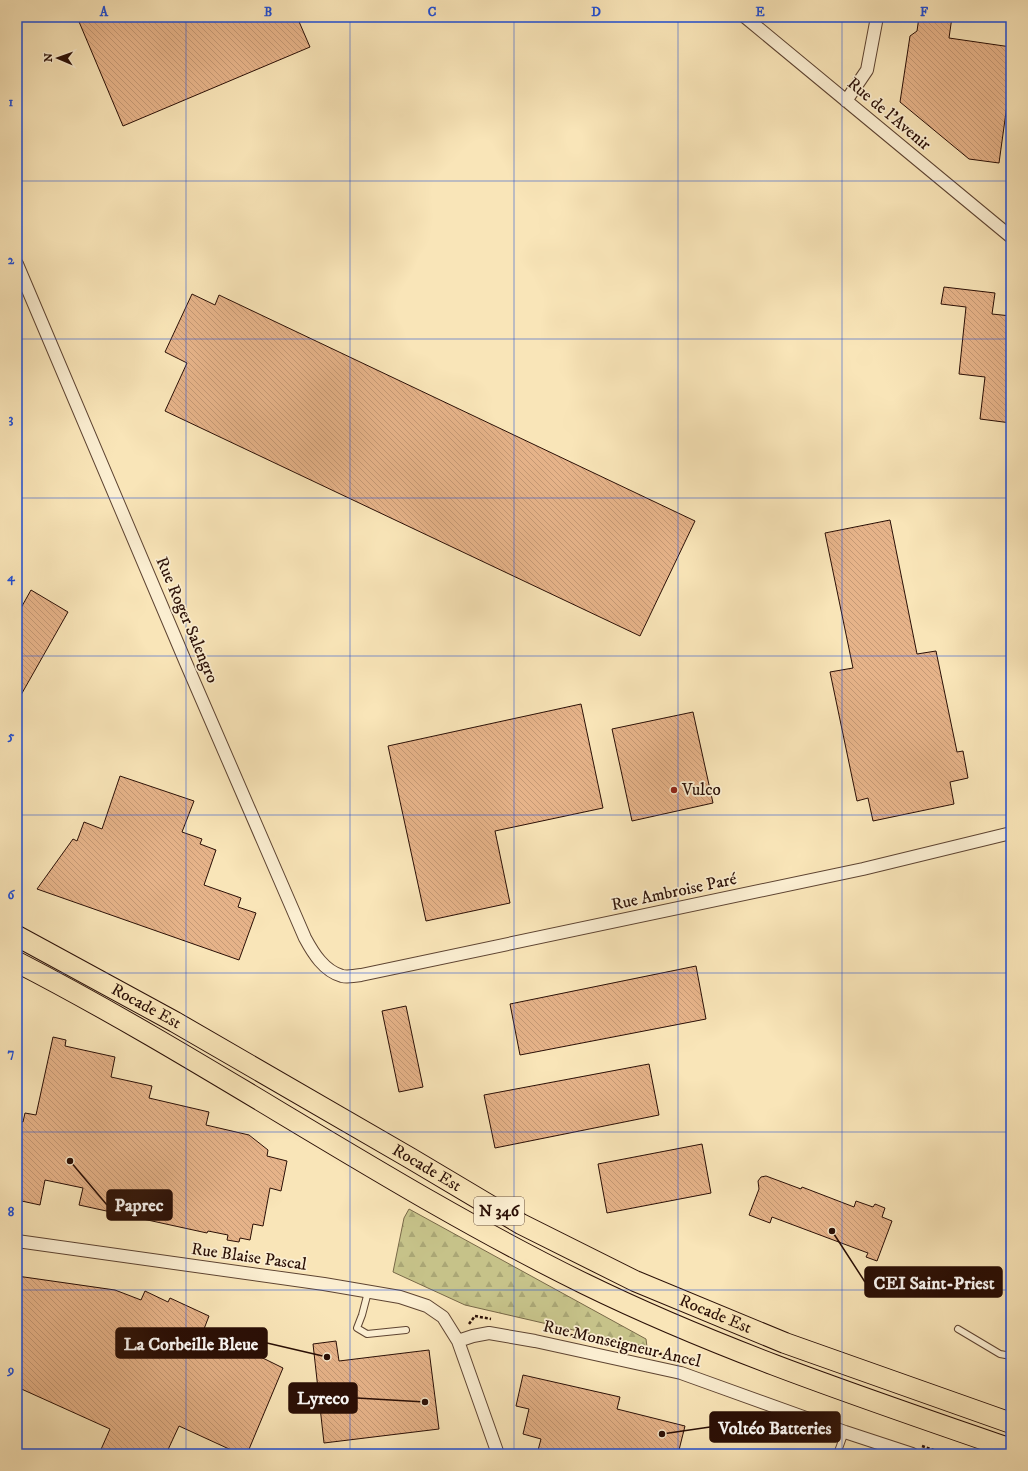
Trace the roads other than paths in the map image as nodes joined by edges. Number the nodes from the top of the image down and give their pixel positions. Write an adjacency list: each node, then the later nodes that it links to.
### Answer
1 (745, 17): 3 (street, Rue de l'Avenir)
2 (877, 17): 3 (street)
3 (846, 101): 4 (street, Rue de l'Avenir)
4 (1011, 237)
5 (17, 264): 9 (street, Rue Roger Salengro)
6 (1011, 833): 9 (street, Rue Ambroise Paré)
7 (17, 936): 16 (highway, Rocade Est / N 346)
8 (22, 968): 18 (highway, Rocade Est / N 346)
9 (342, 976)
10 (17, 1241): 11 (street, Rue Blaise Pascal)
11 (368, 1292): 13 (lane); 14 (street, Rue Blaise Pascal)
12 (958, 1329): 15 (lane)
13 (406, 1330)
14 (458, 1342): 17 (street, Rue Monseigneur Ancel); 20 (street, Rue Blaise Pascal)
15 (1011, 1356)
16 (1011, 1423)
17 (845, 1432): 19 (street, Rue Monseigneur Ancel); 21 (lane)
18 (1011, 1449)
19 (907, 1453)
20 (498, 1454)
21 (837, 1454)

